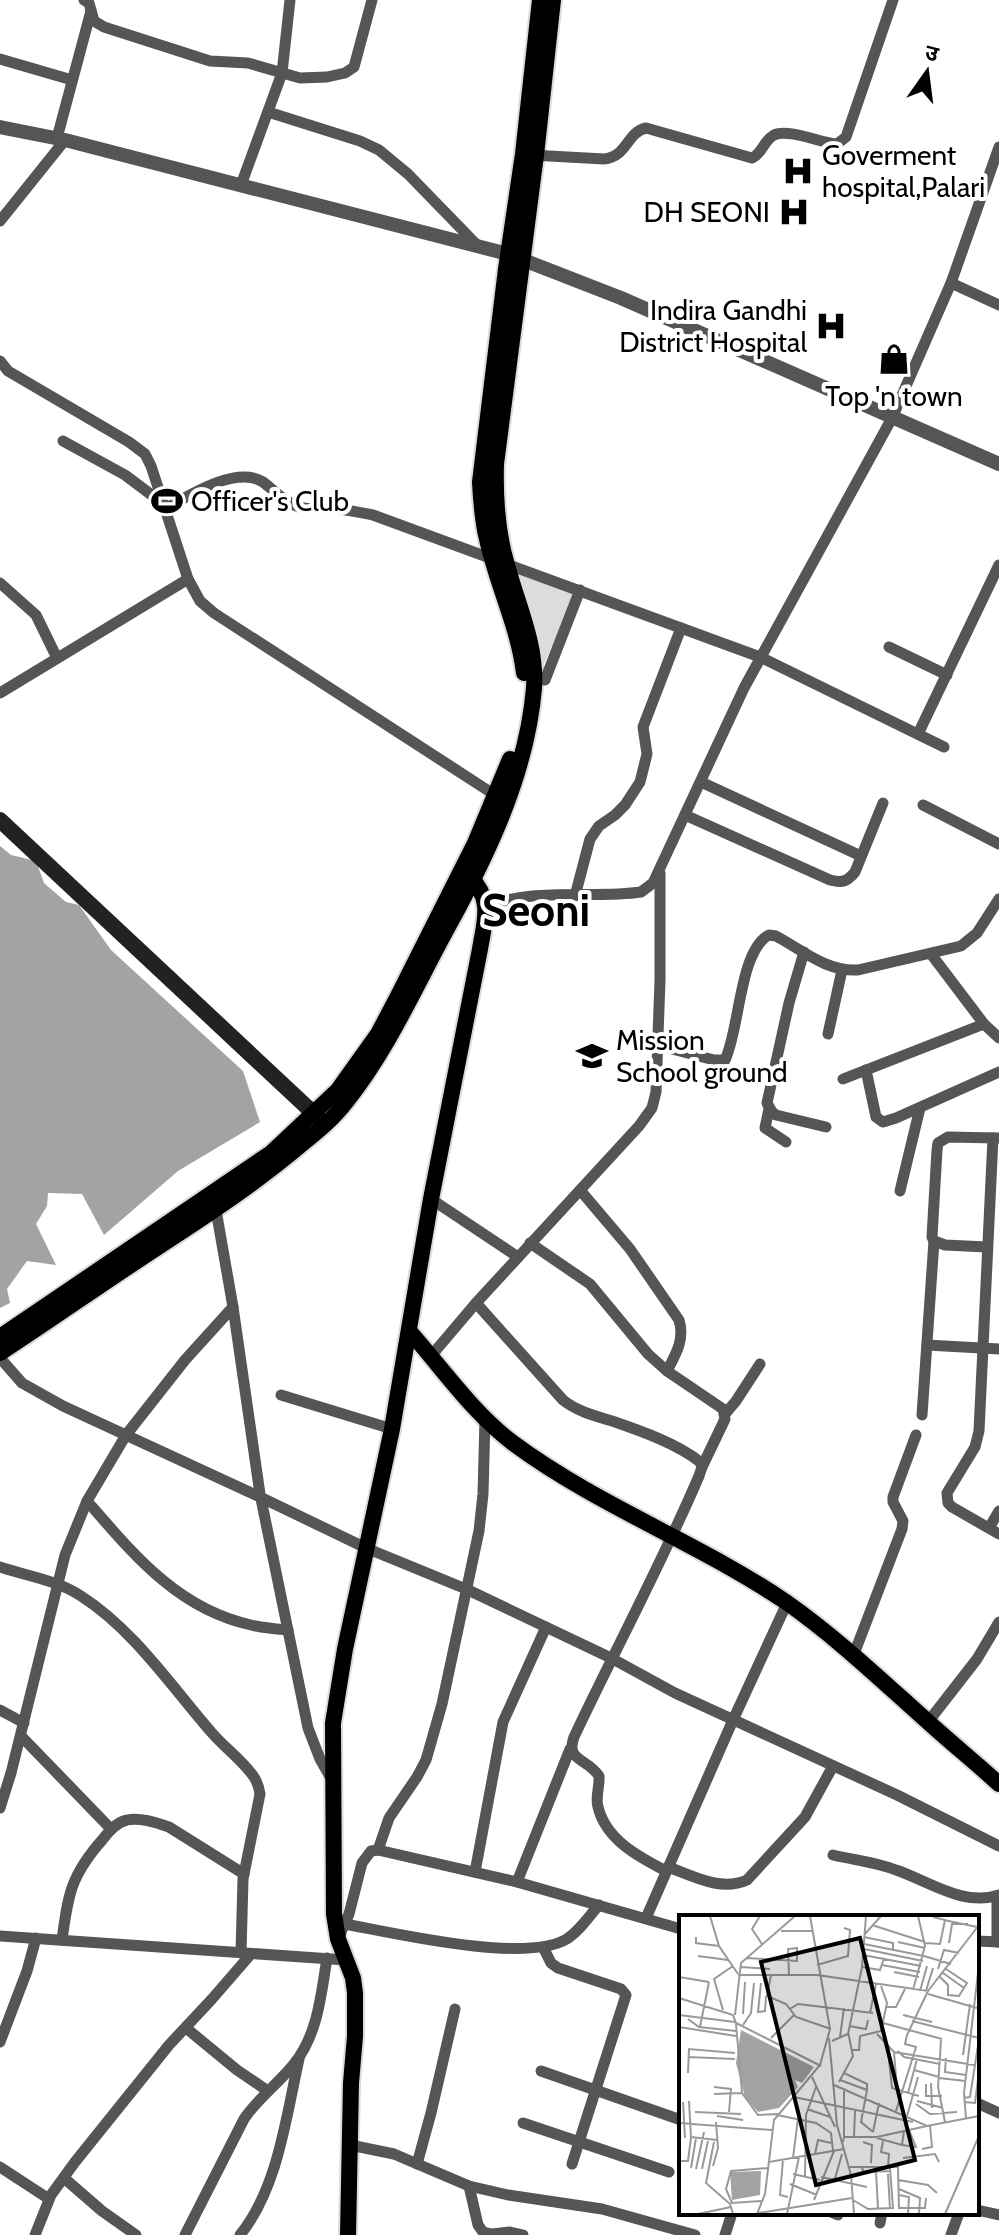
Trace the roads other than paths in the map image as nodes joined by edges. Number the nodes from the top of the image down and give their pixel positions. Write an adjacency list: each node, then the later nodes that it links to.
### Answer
1 (290, 0): 8 (street)
2 (372, 0): 8 (street)
3 (540, 0): 14 (main road)
4 (553, 0): 14 (main road)
5 (893, 0): 14 (street)
6 (88, 5): 8 (street); 9 (street)
7 (0, 59): 9 (street)
8 (282, 73): 10 (street)
9 (72, 80): 12 (street)
10 (268, 112): 16 (street); 19 (street)
11 (0, 127): 12 (street)
12 (61, 139): 16 (street); 17 (street)
13 (999, 147): 15 (street)
14 (529, 155): 20 (main road)
15 (995, 172): 21 (street)
16 (241, 185): 19 (street)
17 (4, 209): 18 (street)
18 (0, 221)
19 (477, 245): 20 (street)
20 (515, 256): 24 (street); 28 (main road)
21 (951, 283): 22 (street); 24 (street)
22 (999, 305)
23 (0, 361): 27 (street)
24 (892, 418): 26 (street); 35 (street)
25 (63, 441): 27 (street)
26 (999, 464)
27 (164, 506): 28 (street); 30 (street)
28 (499, 561): 32 (street); 43 (main road)
29 (999, 565): 37 (street)
30 (188, 579): 36 (street); 43 (street)
31 (0, 583): 36 (street)
32 (580, 590): 33 (street); 38 (street)
33 (681, 628): 35 (street); 52 (street)
34 (889, 647): 37 (street)
35 (760, 657): 40 (street); 42 (street)
36 (57, 658): 39 (street)
37 (947, 675): 40 (street)
38 (545, 680)
39 (0, 693)
40 (918, 734): 41 (street)
41 (944, 747)
42 (701, 782): 46 (street); 49 (street)
43 (501, 799): 51 (main road)
44 (883, 803): 49 (street)
45 (923, 805): 48 (street)
46 (685, 815): 49 (street); 50 (street)
47 (0, 820): 67 (main road)
48 (999, 844)
49 (861, 856)
50 (660, 869): 52 (street); 61 (street)
51 (468, 874): 54 (main road); 67 (main road)
52 (575, 896): 54 (street)
53 (999, 899): 56 (street)
54 (486, 908): 73 (main road)
55 (804, 952): 57 (street); 61 (street); 66 (street)
56 (931, 954): 57 (street); 58 (street)
57 (842, 970): 59 (street)
58 (984, 1024): 60 (street); 62 (street)
59 (828, 1034)
60 (999, 1038)
61 (657, 1045): 71 (street)
62 (866, 1070): 64 (street); 65 (street)
63 (999, 1072): 65 (street)
64 (843, 1079)
65 (920, 1108): 72 (street)
66 (769, 1109): 68 (street); 70 (street)
67 (320, 1119): 74 (main road); 82 (main road)
68 (826, 1127)
69 (996, 1138): 75 (street); 77 (street)
70 (786, 1142)
71 (580, 1190): 76 (street); 89 (street)
72 (900, 1191)
73 (431, 1199): 78 (street); 81 (main road)
74 (216, 1210): 80 (street); 86 (main road)
75 (934, 1241): 77 (street); 83 (street)
76 (530, 1243): 78 (street); 89 (street)
77 (987, 1247): 84 (street)
78 (518, 1257): 79 (street)
79 (476, 1303): 87 (street); 97 (street)
80 (233, 1307): 95 (street); 98 (street)
81 (410, 1332): 87 (main road); 94 (main road)
82 (0, 1337)
83 (927, 1345): 84 (street); 92 (street)
84 (983, 1348): 85 (street); 101 (street)
85 (999, 1349)
86 (0, 1356): 95 (street)
87 (431, 1356): 93 (main road)
88 (760, 1364): 91 (street)
89 (667, 1371): 91 (street)
90 (281, 1395): 94 (street)
91 (725, 1414): 97 (street)
92 (922, 1415)
93 (485, 1419): 102 (main road); 106 (street)
94 (392, 1429): 103 (main road)
95 (126, 1435): 98 (street); 99 (street)
96 (916, 1435): 111 (street)
97 (702, 1467): 102 (street)
98 (260, 1497): 103 (street); 110 (street)
99 (87, 1501): 105 (street); 110 (street)
100 (999, 1511): 101 (street)
101 (994, 1531)
102 (673, 1537): 107 (main road); 112 (street)
103 (366, 1548): 106 (street); 120 (main road)
104 (0, 1567): 105 (street)
105 (58, 1584): 116 (street); 129 (street)
106 (466, 1589): 109 (street); 125 (street)
107 (787, 1603): 111 (main road); 114 (street)
108 (999, 1622): 115 (street)
109 (546, 1627): 112 (street); 128 (street)
110 (288, 1630): 120 (street)
111 (854, 1654): 115 (main road)
112 (611, 1658): 114 (street); 118 (street)
113 (0, 1710): 116 (street)
114 (733, 1720): 119 (street); 127 (street)
115 (928, 1722): 121 (main road)
116 (24, 1723): 117 (street)
117 (21, 1736): 122 (street); 123 (street)
118 (570, 1749): 127 (street); 130 (street)
119 (833, 1766): 124 (street); 127 (street)
120 (332, 1780): 138 (main road)
121 (999, 1784)
122 (0, 1808)
123 (111, 1829): 129 (street); 139 (street)
124 (999, 1846)
125 (378, 1850): 128 (street); 134 (street)
126 (833, 1855): 131 (street)
127 (667, 1869): 133 (street)
128 (475, 1872): 130 (street)
129 (244, 1874): 142 (street)
130 (517, 1882): 132 (street)
131 (998, 1895): 140 (street)
132 (599, 1905): 133 (street); 141 (street)
133 (646, 1918): 135 (street)
134 (345, 1924): 138 (street); 141 (street)
135 (679, 1928)
136 (0, 1936): 137 (street)
137 (36, 1938): 139 (street); 147 (street)
138 (338, 1939): 144 (main road)
139 (62, 1940): 142 (street)
140 (998, 1942)
141 (543, 1947): 150 (street)
142 (246, 1954): 143 (street); 146 (street)
143 (327, 1958): 144 (street); 148 (street)
144 (346, 1960): 157 (main road)
145 (455, 2009): 158 (street)
146 (186, 2028): 151 (street); 162 (street)
147 (0, 2042)
148 (300, 2056): 151 (street); 172 (street)
149 (541, 2071): 150 (street)
150 (596, 2089): 154 (street); 156 (street)
151 (268, 2091): 171 (street)
152 (979, 2104): 153 (street)
153 (999, 2113)
154 (679, 2119)
155 (523, 2123): 156 (street)
156 (579, 2142): 159 (street); 161 (street)
157 (350, 2145): 158 (street); 173 (main road)
158 (417, 2164): 163 (street)
159 (572, 2164)
160 (0, 2167): 164 (street)
161 (669, 2172)
162 (64, 2178): 164 (street); 170 (street)
163 (469, 2186): 174 (street); 175 (street)
164 (49, 2199): 169 (street)
165 (979, 2210): 168 (street)
166 (731, 2215): 176 (street)
167 (958, 2215): 177 (street)
168 (999, 2215)
169 (35, 2235)
170 (136, 2235)
171 (185, 2235)
172 (240, 2235)
173 (348, 2235)
174 (523, 2235)
175 (695, 2235)
176 (725, 2235)
177 (951, 2235)

